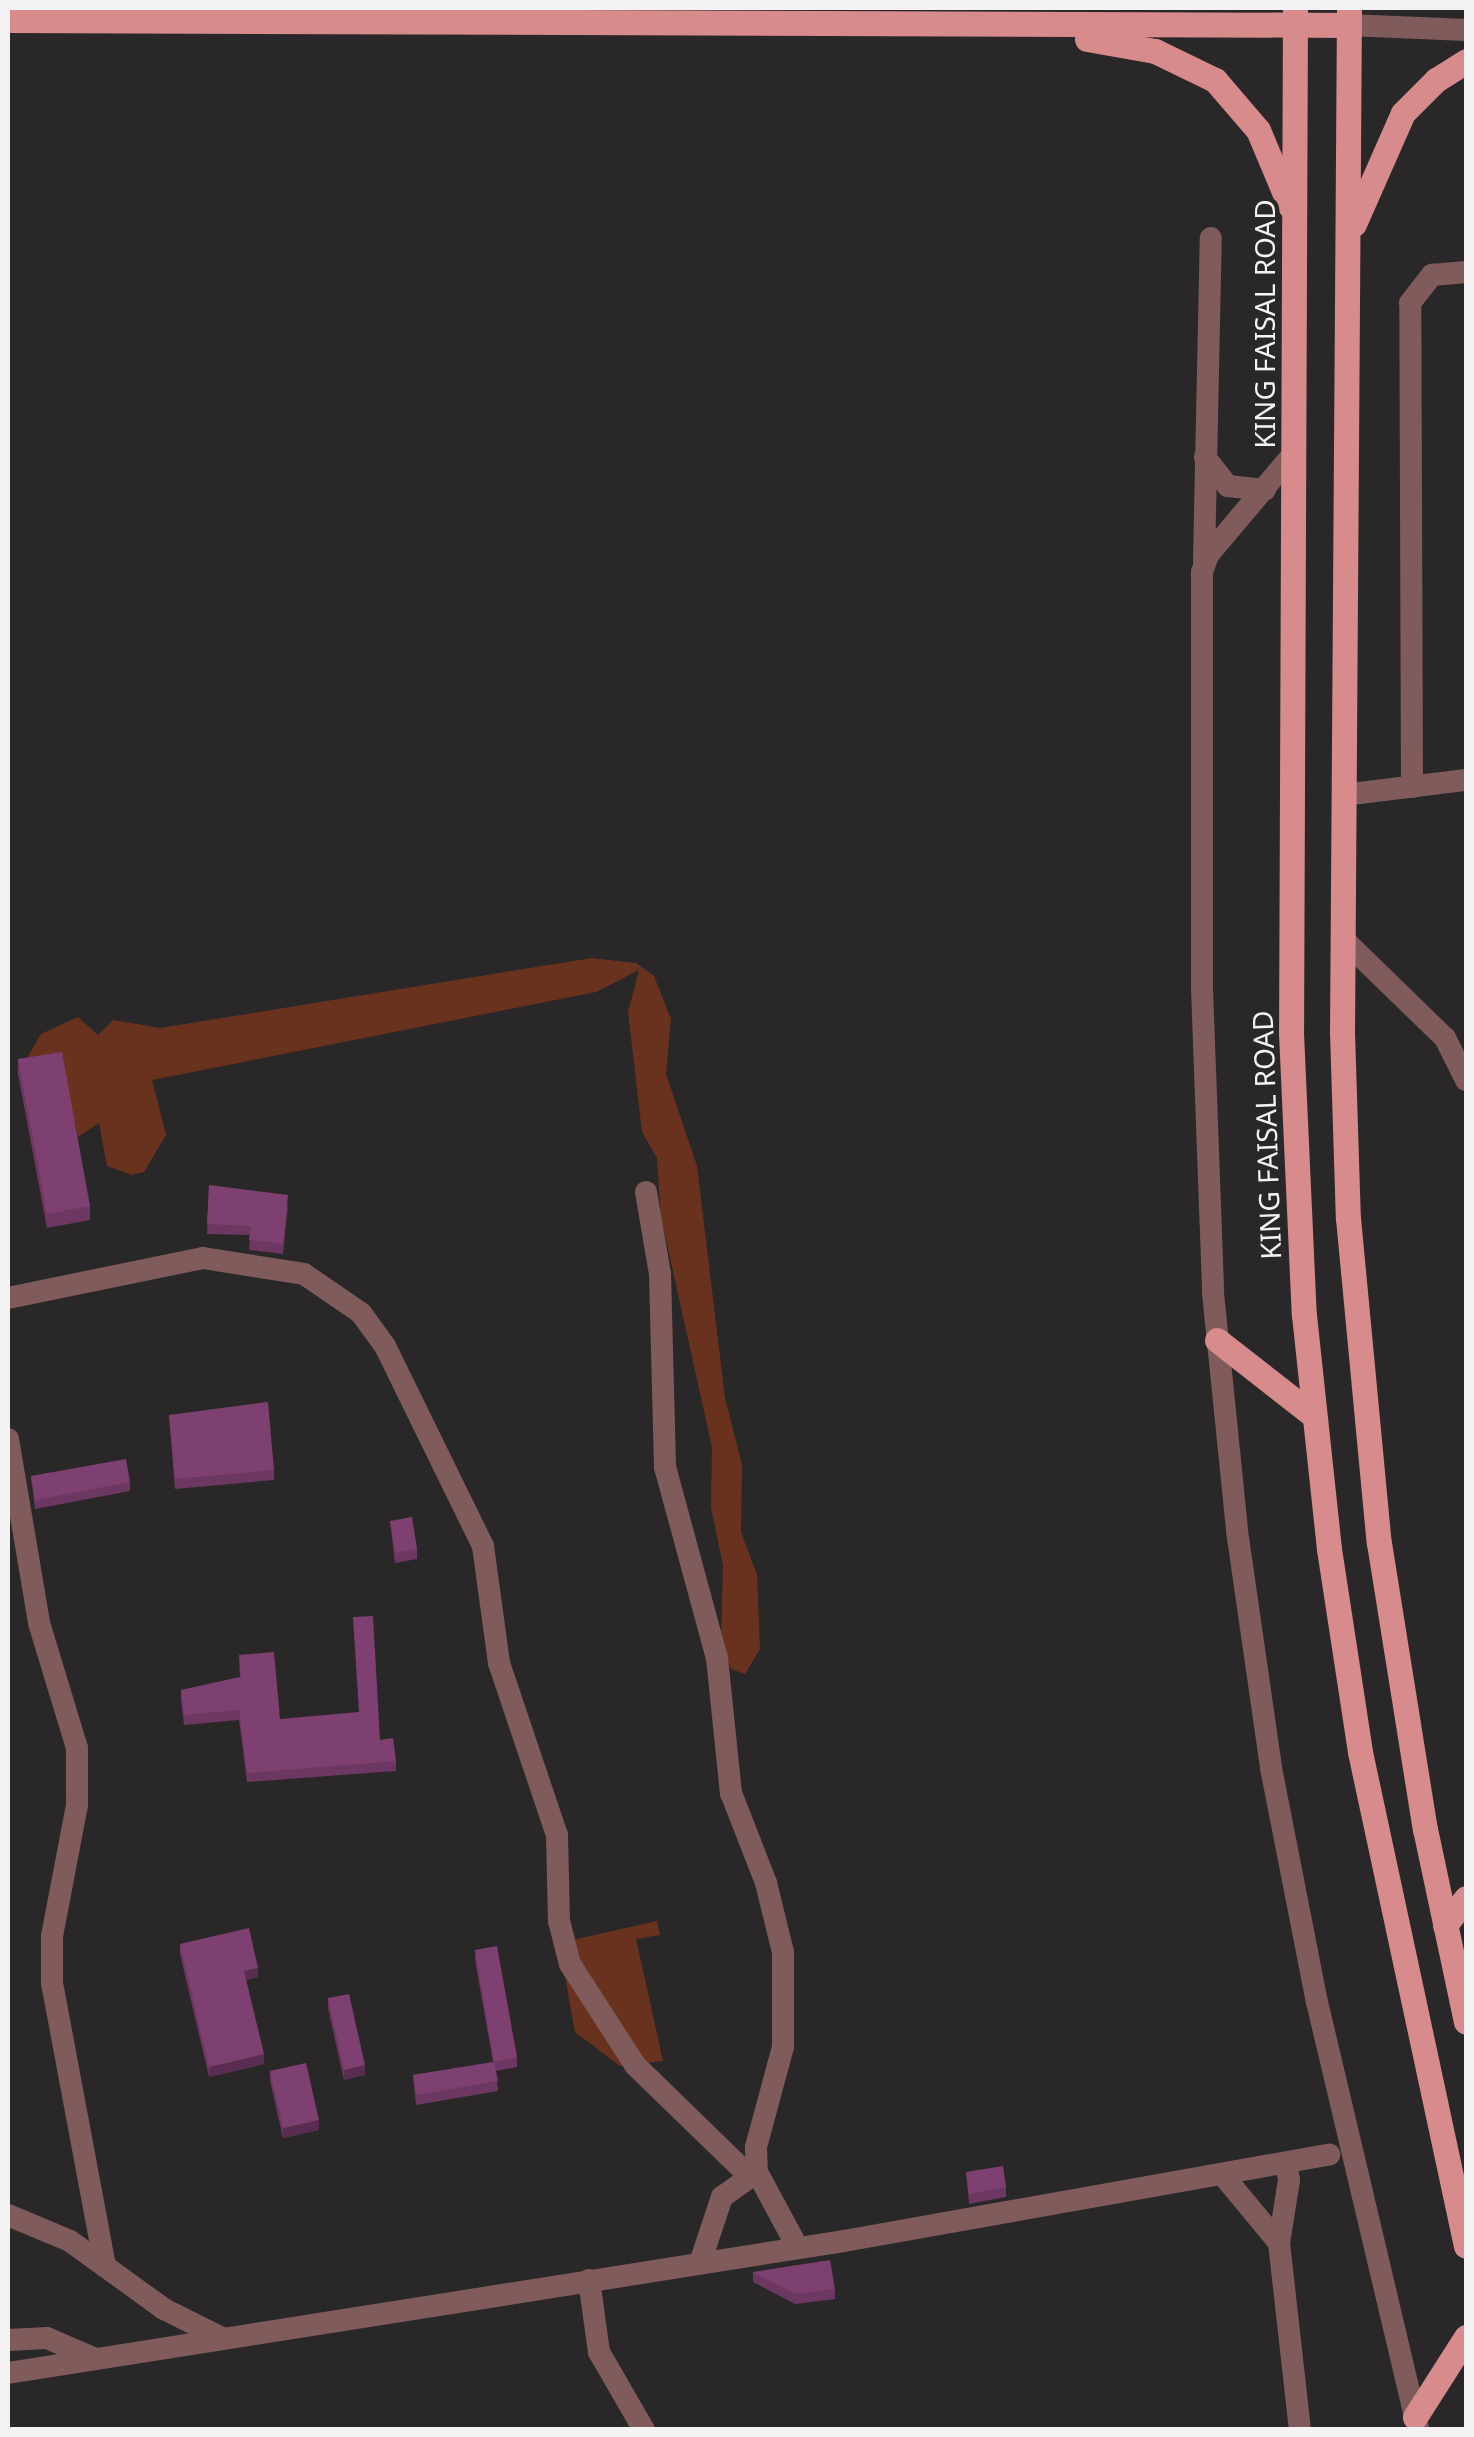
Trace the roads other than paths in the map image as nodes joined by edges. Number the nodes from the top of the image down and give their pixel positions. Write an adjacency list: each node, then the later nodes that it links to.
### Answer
1 (1349, 16): 2 (main road); 5 (street); 9 (main road)
2 (1295, 17): 4 (main road); 7 (main road, KING FAISAL ROAD)
3 (8, 20): 4 (main road)
4 (1023, 28): 7 (main road)
5 (1466, 30)
6 (1466, 61): 9 (main road)
7 (1295, 218): 11 (main road, KING FAISAL ROAD)
8 (1211, 238): 12 (street)
9 (1349, 238): 17 (main road)
10 (1466, 272): 16 (street)
11 (1294, 453): 13 (street); 23 (main road, KING FAISAL ROAD)
12 (1205, 457): 13 (street); 14 (street)
13 (1265, 490): 14 (street)
14 (1204, 562): 22 (street)
15 (1466, 780): 16 (street)
16 (1412, 787): 17 (street)
17 (1343, 795): 18 (main road)
18 (1342, 938): 19 (street); 26 (main road)
19 (1466, 1080)
20 (646, 1192): 30 (street)
21 (8, 1298): 30 (street)
22 (1217, 1340): 23 (main road); 44 (street)
23 (1313, 1416): 34 (main road, KING FAISAL ROAD)
24 (8, 1439): 37 (street)
25 (1466, 1898): 26 (main road)
26 (1445, 1925): 27 (main road)
27 (1466, 2022)
28 (1329, 2155): 29 (street)
29 (1286, 2162): 31 (street); 33 (street)
30 (752, 2173): 35 (street); 36 (street)
31 (1222, 2174): 33 (street); 35 (street)
32 (8, 2215): 37 (street)
33 (1279, 2243): 46 (street)
34 (1466, 2246)
35 (798, 2248): 36 (street)
36 (700, 2263): 38 (street)
37 (105, 2266): 40 (street)
38 (589, 2280): 40 (street); 45 (street)
39 (1466, 2337): 44 (main road)
40 (222, 2338): 42 (street)
41 (8, 2340): 42 (street)
42 (93, 2358): 43 (street)
43 (8, 2373)
44 (1417, 2423)
45 (644, 2430)
46 (1300, 2430)

